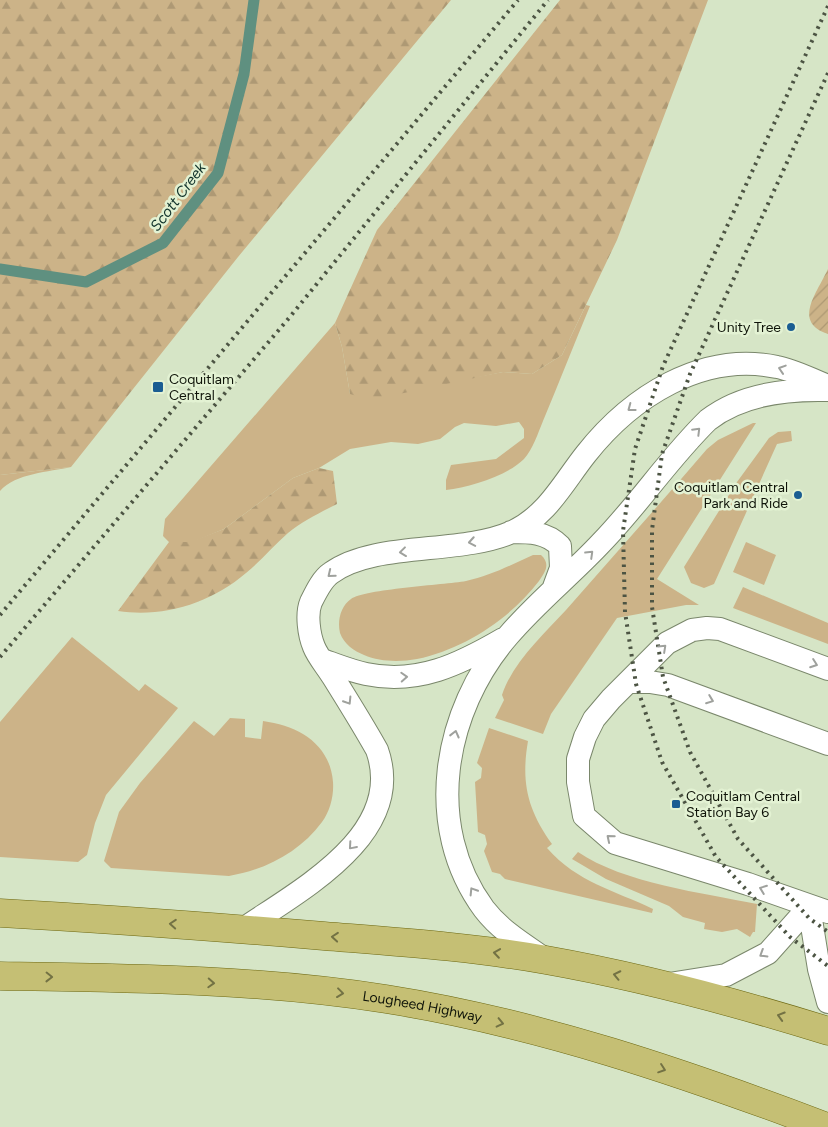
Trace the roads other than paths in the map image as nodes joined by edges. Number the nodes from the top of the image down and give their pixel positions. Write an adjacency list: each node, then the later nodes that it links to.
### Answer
1 (828, 386): 3 (lane, one-way to 3)
2 (828, 390): 4 (lane, one-way to 2)
3 (511, 532): 4 (lane); 6 (lane, one-way to 6)
4 (551, 592): 5 (lane)
5 (506, 638): 6 (lane, one-way to 5); 13 (lane, one-way to 5)
6 (322, 660): 12 (lane, one-way to 12)
7 (828, 670): 8 (lane, one-way to 7)
8 (629, 682): 9 (lane, one-way to 9); 10 (lane, one-way to 8)
9 (828, 744)
10 (818, 910): 15 (lane, one-way to 15); 16 (lane)
11 (0, 913): 12 (main road, one-way to 11)
12 (243, 929): 13 (main road, one-way to 12)
13 (545, 960): 15 (main road, one-way to 13)
14 (0, 976): 18 (main road, Lougheed Highway, one-way to 18)
15 (665, 985): 17 (main road, one-way to 15)
16 (828, 1002)
17 (828, 1031)
18 (827, 1127)

